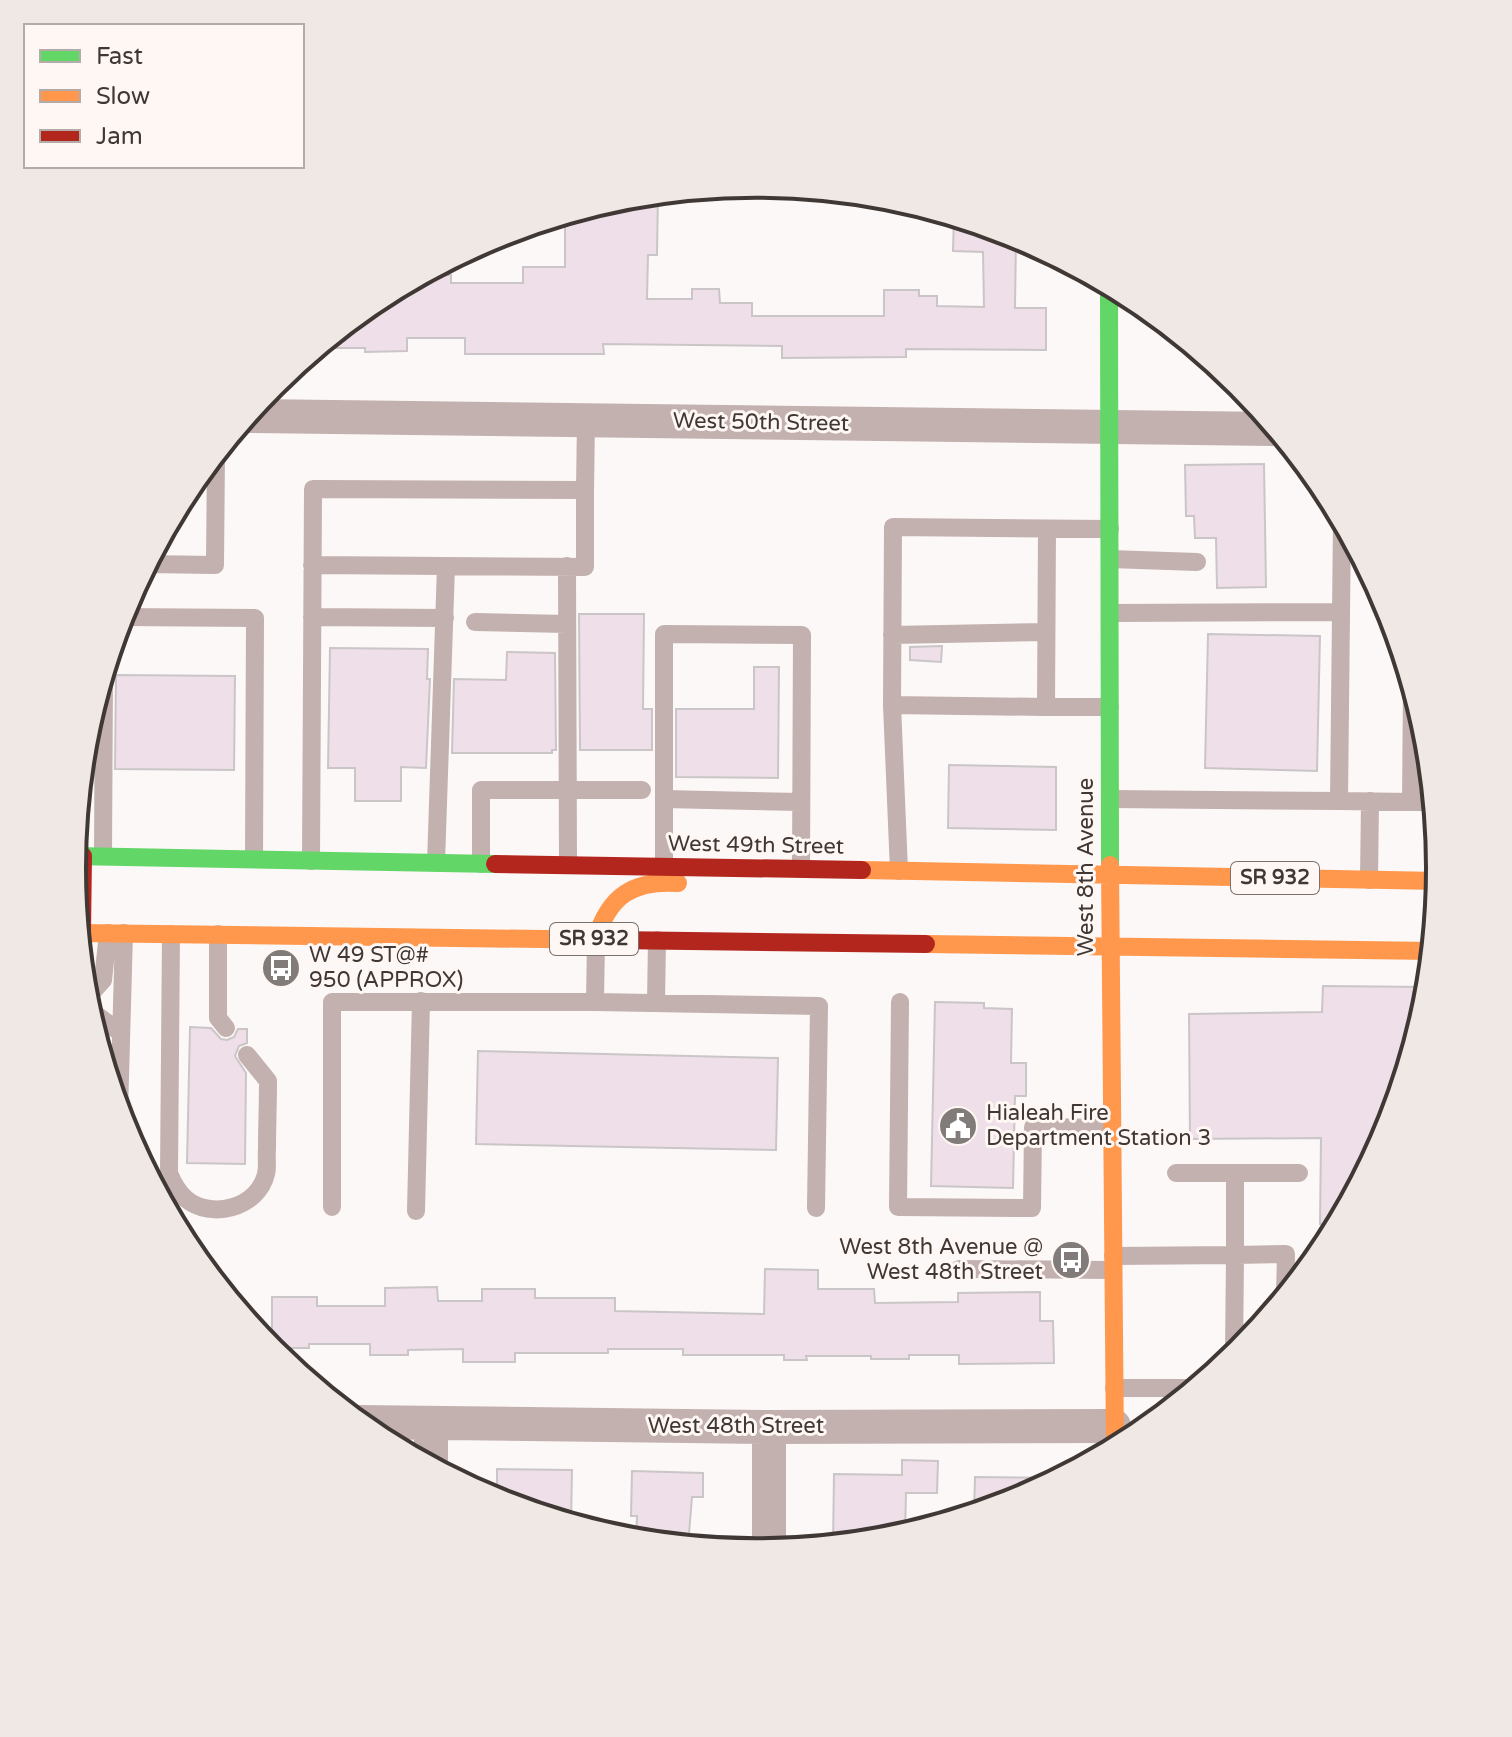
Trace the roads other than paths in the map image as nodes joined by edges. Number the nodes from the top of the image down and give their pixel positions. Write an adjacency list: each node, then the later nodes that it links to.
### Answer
1 (1109, 299): 4 (main road, West 8th Avenue)
2 (262, 416): 3 (street, West 50th Street)
3 (586, 420): 4 (street, West 50th Street); 7 (lane)
4 (1110, 427): 5 (street, West 50th Street); 9 (main road, West 8th Avenue)
5 (1262, 429)
6 (216, 472): 13 (lane)
7 (585, 490): 14 (lane); 16 (lane)
8 (1047, 529): 9 (lane); 24 (lane); 25 (lane)
9 (1110, 529): 11 (main road, West 8th Avenue)
10 (1342, 544): 17 (lane)
11 (1110, 559): 12 (lane); 18 (main road, West 8th Avenue)
12 (1197, 562)
13 (159, 564)
14 (312, 565): 15 (lane); 20 (lane)
15 (446, 566): 16 (lane); 21 (lane)
16 (567, 566): 23 (lane)
17 (1341, 612): 18 (lane); 35 (lane)
18 (1111, 613): 28 (main road, West 8th Avenue)
19 (135, 617): 42 (lane)
20 (312, 617): 21 (lane); 43 (lane)
21 (445, 618): 44 (lane)
22 (475, 622): 23 (lane)
23 (567, 624): 31 (lane)
24 (1046, 632): 25 (lane); 27 (lane)
25 (892, 635): 26 (lane)
26 (892, 705): 27 (lane); 49 (lane)
27 (1046, 707): 28 (lane)
28 (1110, 707): 34 (main road, West 8th Avenue)
29 (104, 718): 41 (lane)
30 (1412, 732): 38 (lane)
31 (567, 790): 32 (lane); 45 (lane); 46 (lane)
32 (642, 790)
33 (664, 799): 37 (lane); 37 (lane); 47 (lane)
34 (1110, 799): 35 (lane); 50 (main road, West 8th Avenue)
35 (1339, 801): 36 (lane)
36 (1370, 801): 38 (lane); 51 (lane)
37 (801, 802): 48 (lane)
38 (1411, 802): 39 (lane)
39 (1422, 802)
40 (86, 856): 41 (main road, West 49th Street / SR 932)
41 (103, 856): 42 (main road, West 49th Street / SR 932)
42 (254, 859): 43 (main road, West 49th Street / SR 932)
43 (311, 861): 44 (main road, West 49th Street / SR 932)
44 (436, 863): 45 (main road, West 49th Street / SR 932)
45 (481, 864): 46 (main road, West 49th Street / SR 932)
46 (568, 865): 47 (main road, West 49th Street / SR 932)
47 (664, 867): 48 (main road, West 49th Street / SR 932)
48 (808, 870): 49 (main road, West 49th Street / SR 932); 57 (main road)
49 (899, 871): 50 (main road, West 49th Street / SR 932)
50 (1110, 876): 51 (main road, West 49th Street / SR 932); 59 (main road, West 8th Avenue)
51 (1369, 880): 52 (main road, West 49th Street / SR 932)
52 (1426, 881)
53 (89, 933): 54 (main road, SR 932)
54 (116, 933): 55 (main road, SR 932); 61 (lane); 68 (lane)
55 (171, 934): 56 (main road, SR 932); 69 (lane)
56 (218, 934): 57 (main road, SR 932); 67 (lane)
57 (596, 939): 58 (main road, SR 932); 63 (lane)
58 (657, 940): 59 (main road, SR 932); 65 (lane)
59 (1110, 947): 60 (main road, SR 932); 71 (main road, West 8th Avenue)
60 (1421, 951)
61 (97, 987)
62 (421, 1001): 63 (lane); 75 (lane); 77 (lane)
63 (595, 1002): 65 (lane)
64 (900, 1002): 71 (lane)
65 (656, 1003): 76 (lane)
66 (104, 1020): 68 (lane)
67 (226, 1028)
68 (121, 1033): 70 (lane)
69 (247, 1055)
70 (120, 1077)
71 (1112, 1128): 79 (main road, West 8th Avenue)
72 (1176, 1173): 73 (lane)
73 (1235, 1173): 74 (lane); 78 (lane)
74 (1299, 1173)
75 (332, 1207)
76 (816, 1208)
77 (416, 1211)
78 (1235, 1255): 79 (lane); 81 (lane); 82 (lane)
79 (1113, 1263): 80 (lane); 83 (main road, West 8th Avenue)
80 (959, 1269)
81 (1285, 1279)
82 (1234, 1338)
83 (1114, 1388): 84 (lane); 88 (main road, West 8th Avenue)
84 (1179, 1388)
85 (379, 1423): 86 (street, West 48th Street)
86 (431, 1424): 87 (street, West 48th Street); 90 (street)
87 (769, 1427): 89 (street, West 48th Street); 91 (street)
88 (1114, 1435)
89 (1110, 1437)
90 (431, 1454)
91 (769, 1538)

